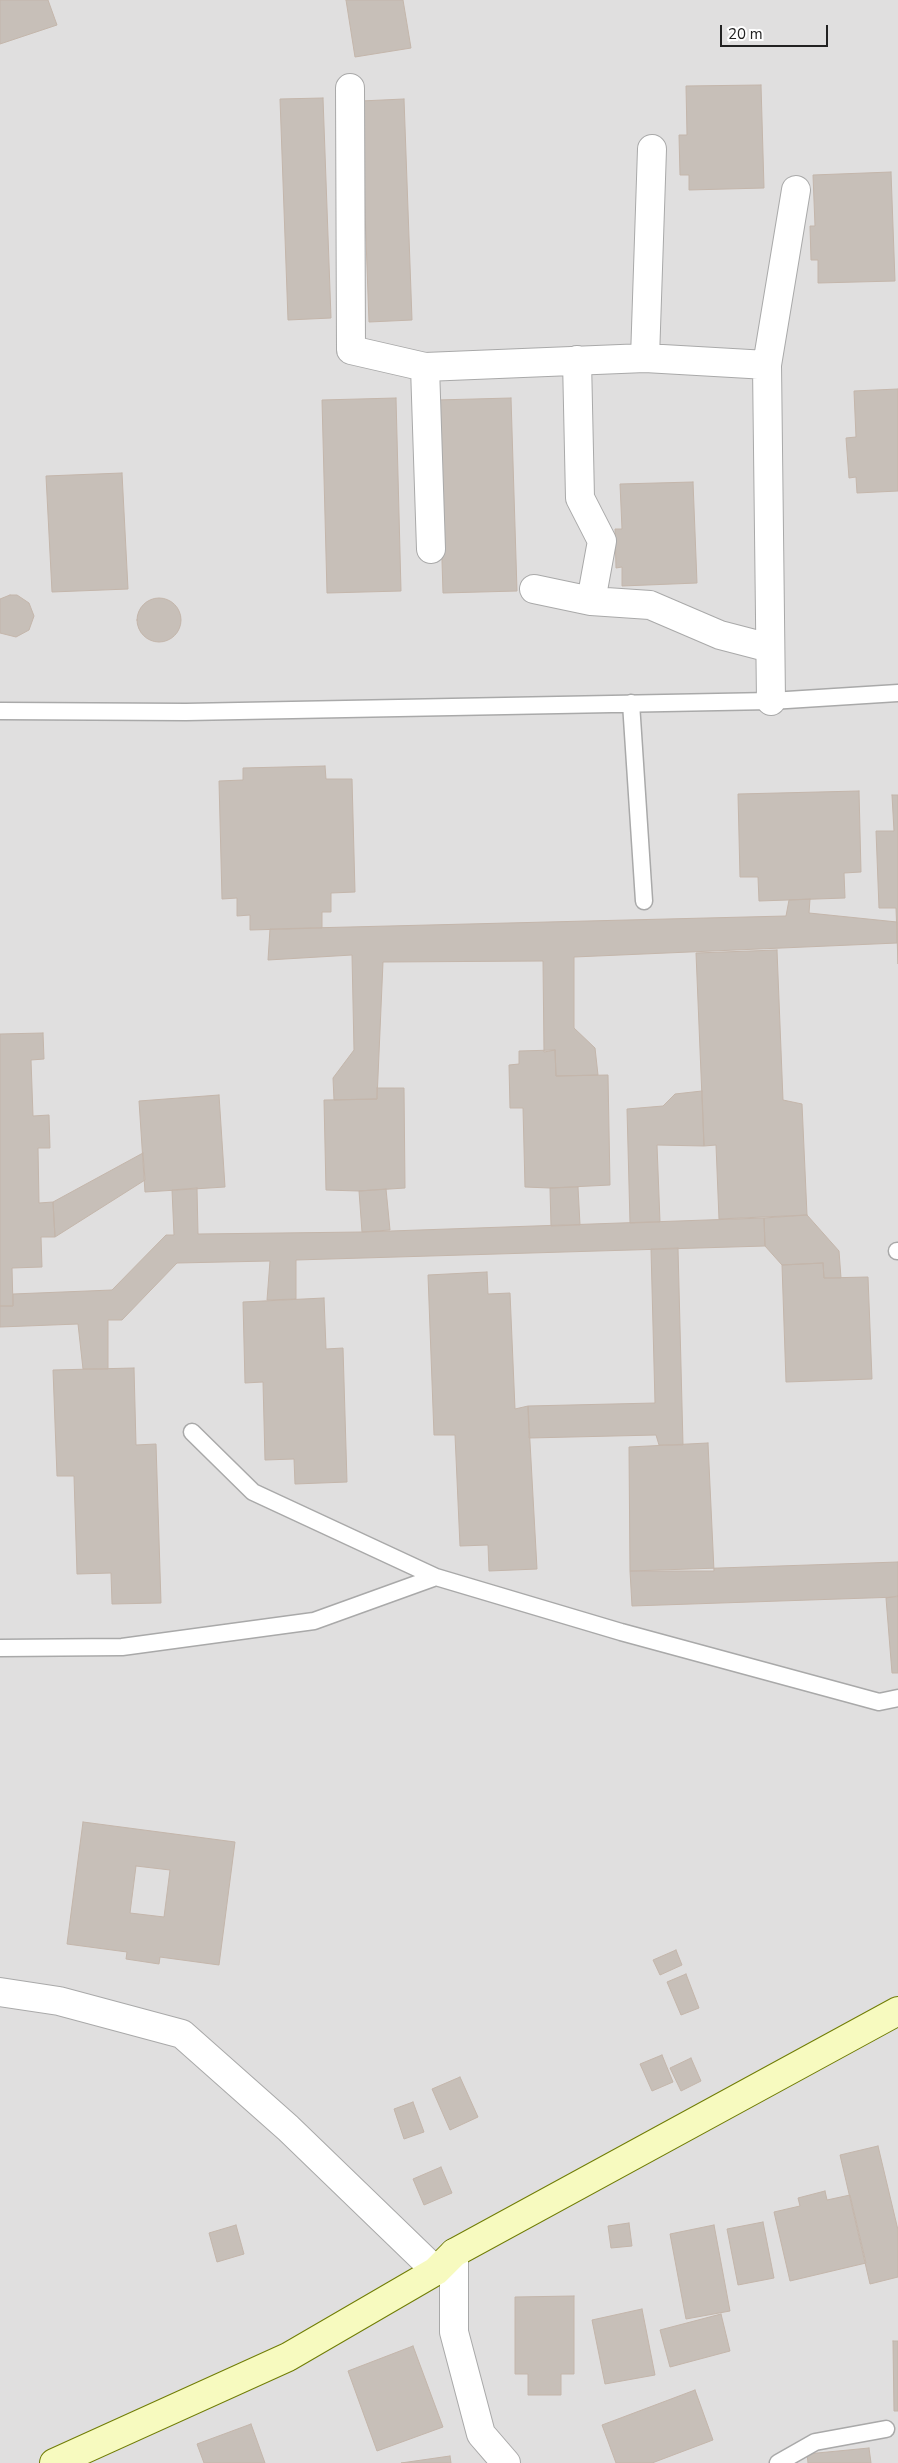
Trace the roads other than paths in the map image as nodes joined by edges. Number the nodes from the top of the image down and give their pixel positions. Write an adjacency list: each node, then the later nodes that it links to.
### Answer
1 (350, 88): 7 (street)
2 (652, 149): 4 (street)
3 (796, 190): 6 (street)
4 (645, 358): 5 (street); 6 (street)
5 (577, 360): 7 (street); 10 (street)
6 (767, 365): 11 (street)
7 (425, 366): 8 (street)
8 (431, 548)
9 (534, 589): 10 (street)
10 (591, 601): 11 (street)
11 (770, 648): 13 (street)
12 (898, 693): 13 (lane)
13 (771, 701): 14 (lane)
14 (631, 703): 15 (lane); 16 (lane)
15 (0, 711)
16 (644, 901)
17 (192, 1432): 18 (lane)
18 (436, 1577): 19 (lane); 20 (lane)
19 (0, 1648)
20 (898, 1698)
21 (0, 1992): 23 (street)
22 (898, 2012): 23 (street)
23 (445, 2262): 25 (street); 26 (street)
24 (886, 2429): 27 (lane)
25 (54, 2463)
26 (506, 2463)
27 (778, 2463)

